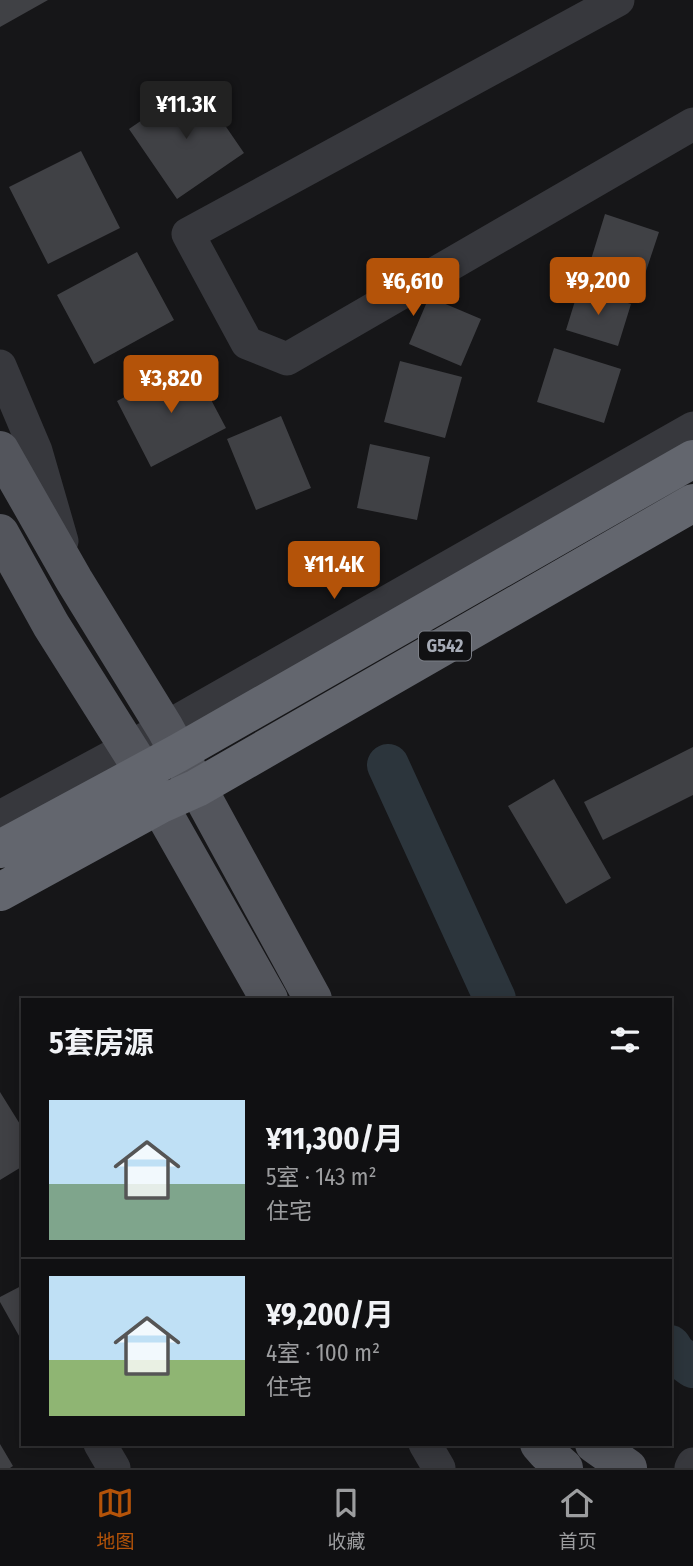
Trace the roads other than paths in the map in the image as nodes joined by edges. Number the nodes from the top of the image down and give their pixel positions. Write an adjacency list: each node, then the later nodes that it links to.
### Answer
1 (599, 4): 2 (street)
2 (693, 124)
3 (0, 366): 10 (street)
4 (693, 428): 12 (street)
5 (0, 450): 10 (main road)
6 (693, 459): 12 (highway, G542)
7 (693, 503): 14 (highway, G542)
8 (0, 533): 11 (main road)
9 (0, 559): 11 (street)
10 (74, 580): 12 (main road)
11 (51, 625): 13 (main road)
12 (172, 740): 13 (highway, G542); 14 (main road)
13 (136, 759): 15 (main road); 16 (street); 17 (highway, G542)
14 (197, 788): 15 (highway, G542); 20 (main road)
15 (159, 805): 18 (highway, G542); 19 (main road)
16 (0, 817)
17 (0, 849)
18 (0, 892)
19 (268, 998)
20 (312, 998)
21 (101, 1446): 25 (street)
22 (426, 1446): 26 (street)
23 (541, 1446): 27 (main road)
24 (597, 1446): 28 (main road)
25 (114, 1468)
26 (439, 1468)
27 (564, 1468)
28 (628, 1468)

